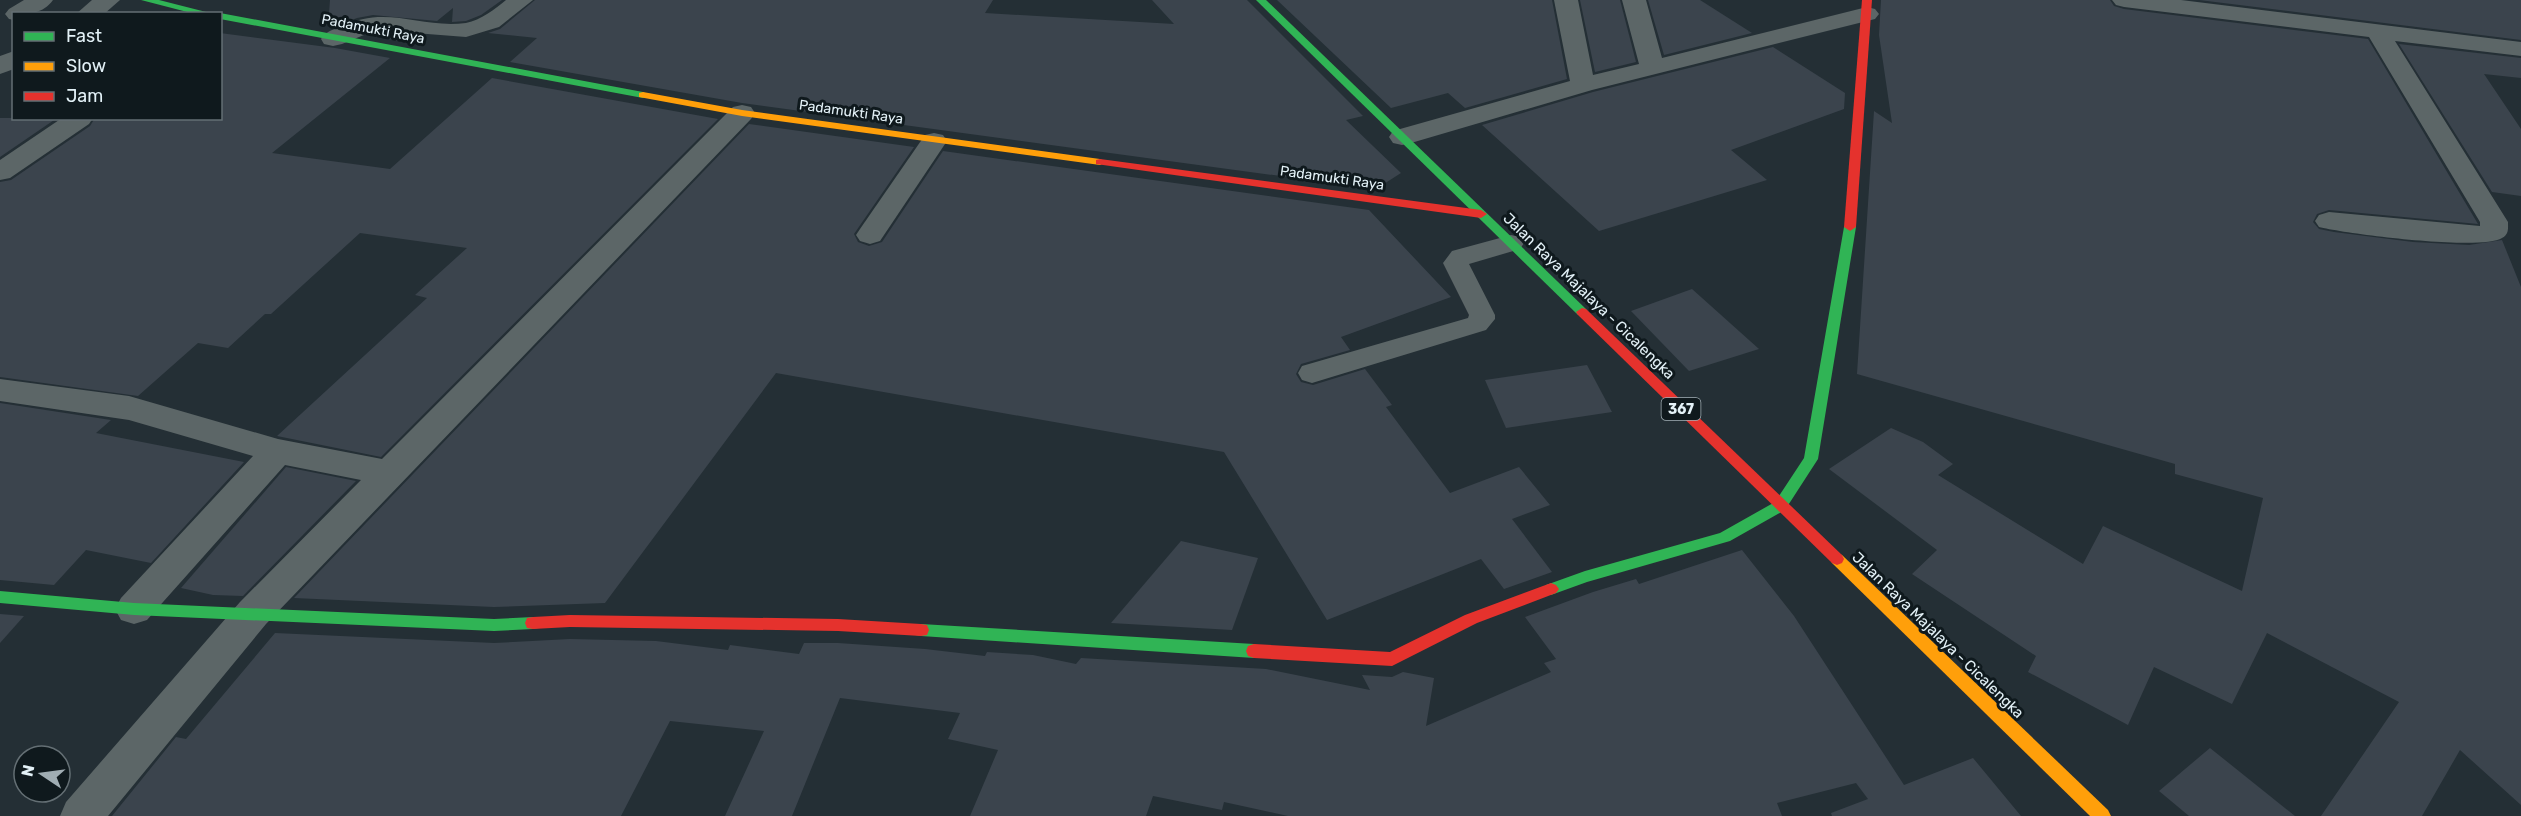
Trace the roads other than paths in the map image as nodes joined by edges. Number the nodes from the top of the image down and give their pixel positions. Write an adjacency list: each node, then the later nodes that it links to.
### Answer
1 (41, 0): 10 (street)
2 (108, 0): 11 (street)
3 (146, 0): 12 (street, Padamukti Raya)
4 (520, 0): 15 (street)
5 (1261, 0): 21 (street, Jalan Raya Majalaya - Cicalengka / 367)
6 (1566, 0): 18 (street)
7 (1634, 0): 17 (street)
8 (2124, 0): 14 (street)
9 (1867, 7): 17 (street); 32 (street)
10 (19, 12)
11 (90, 12)
12 (196, 12)
13 (222, 18): 15 (street, Padamukti Raya)
14 (2377, 31): 16 (street); 25 (street)
15 (333, 39): 19 (street, Padamukti Raya)
16 (2521, 49)
17 (1652, 67): 18 (street)
18 (1583, 85): 21 (street)
19 (742, 113): 22 (street, Padamukti Raya); 31 (street)
20 (77, 120): 23 (street)
21 (1402, 137): 24 (street, Jalan Raya Majalaya - Cicalengka / 367)
22 (934, 141): 24 (street, Padamukti Raya); 26 (street)
23 (0, 172)
24 (1481, 214): 27 (street, Jalan Raya Majalaya - Cicalengka / 367)
25 (2329, 220)
26 (870, 235)
27 (1511, 243): 28 (lane); 32 (street, Jalan Raya Majalaya - Cicalengka / 367)
28 (1312, 374)
29 (0, 390): 30 (street)
30 (278, 451): 31 (street); 34 (street)
31 (389, 473): 35 (street)
32 (1780, 506): 35 (street); 37 (street, Jalan Raya Majalaya - Cicalengka / 367)
33 (0, 597): 34 (street)
34 (134, 609): 35 (street)
35 (253, 613): 36 (street)
36 (81, 816)
37 (2102, 816)

